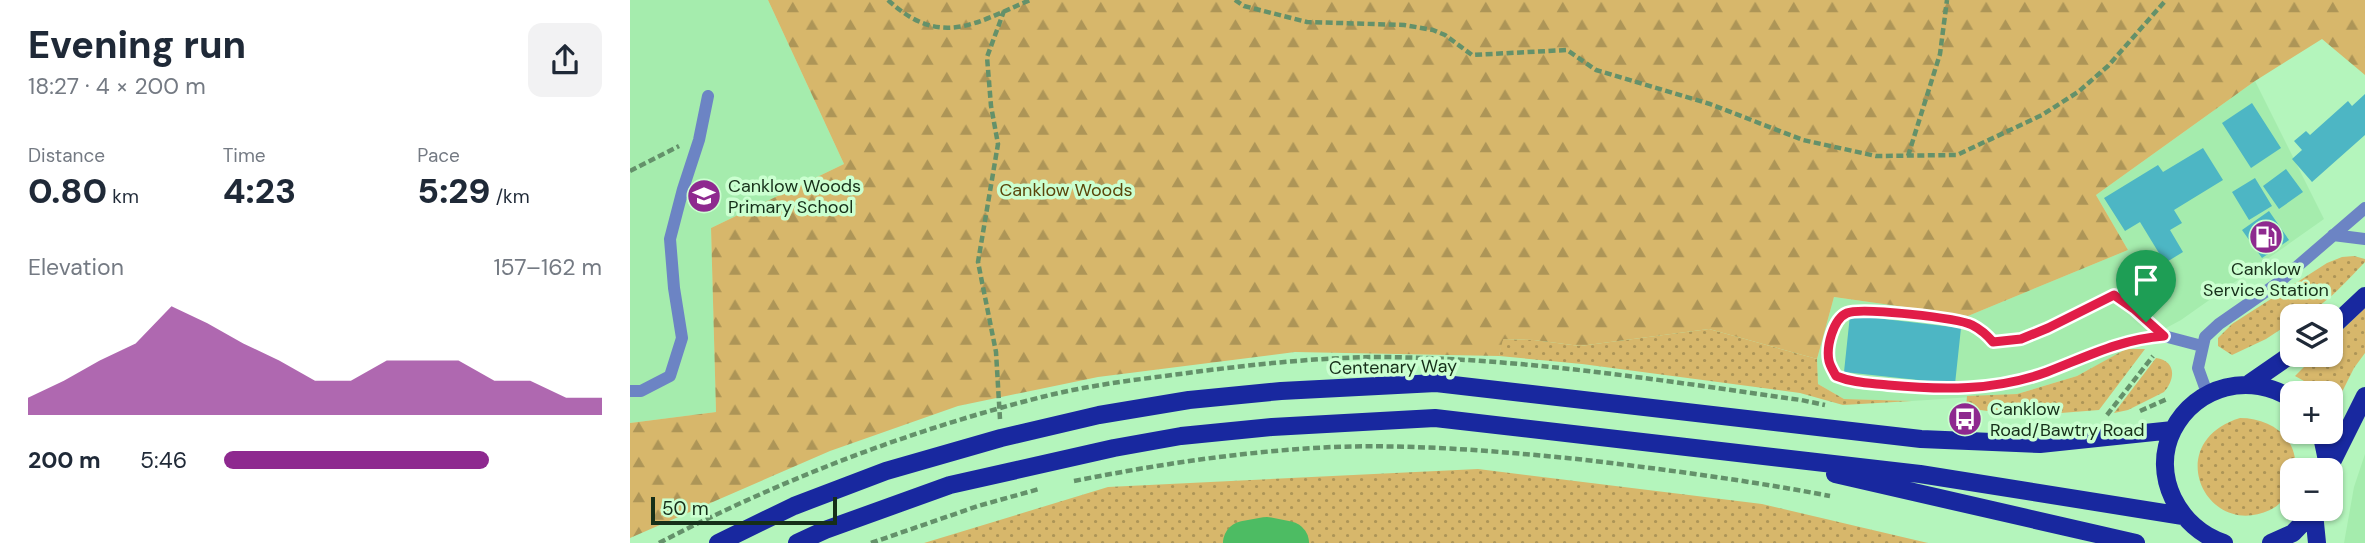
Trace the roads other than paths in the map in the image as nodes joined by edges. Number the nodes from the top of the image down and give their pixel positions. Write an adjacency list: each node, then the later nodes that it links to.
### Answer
1 (708, 96): 12 (lane)
2 (2365, 208): 3 (lane)
3 (2333, 235): 4 (lane); 8 (lane)
4 (2365, 239)
5 (2365, 296): 6 (main road)
6 (2343, 317)
7 (2164, 336): 7 (lane); 8 (lane)
8 (2202, 346): 13 (lane)
9 (2280, 362): 10 (main road)
10 (2250, 383): 11 (main road); 13 (main road)
11 (2280, 390)
12 (630, 391)
13 (2207, 393): 15 (main road)
14 (2365, 397): 17 (main road)
15 (2173, 430): 18 (main road); 21 (main road, Centenary Way)
16 (1749, 454): 18 (main road); 22 (main road); 23 (main road)
17 (2334, 458)
18 (2183, 516): 24 (main road)
19 (2305, 521): 25 (main road)
20 (2316, 521): 26 (main road)
21 (718, 543)
22 (797, 543)
23 (2136, 543)
24 (2224, 543)
25 (2271, 543)
26 (2317, 543)

